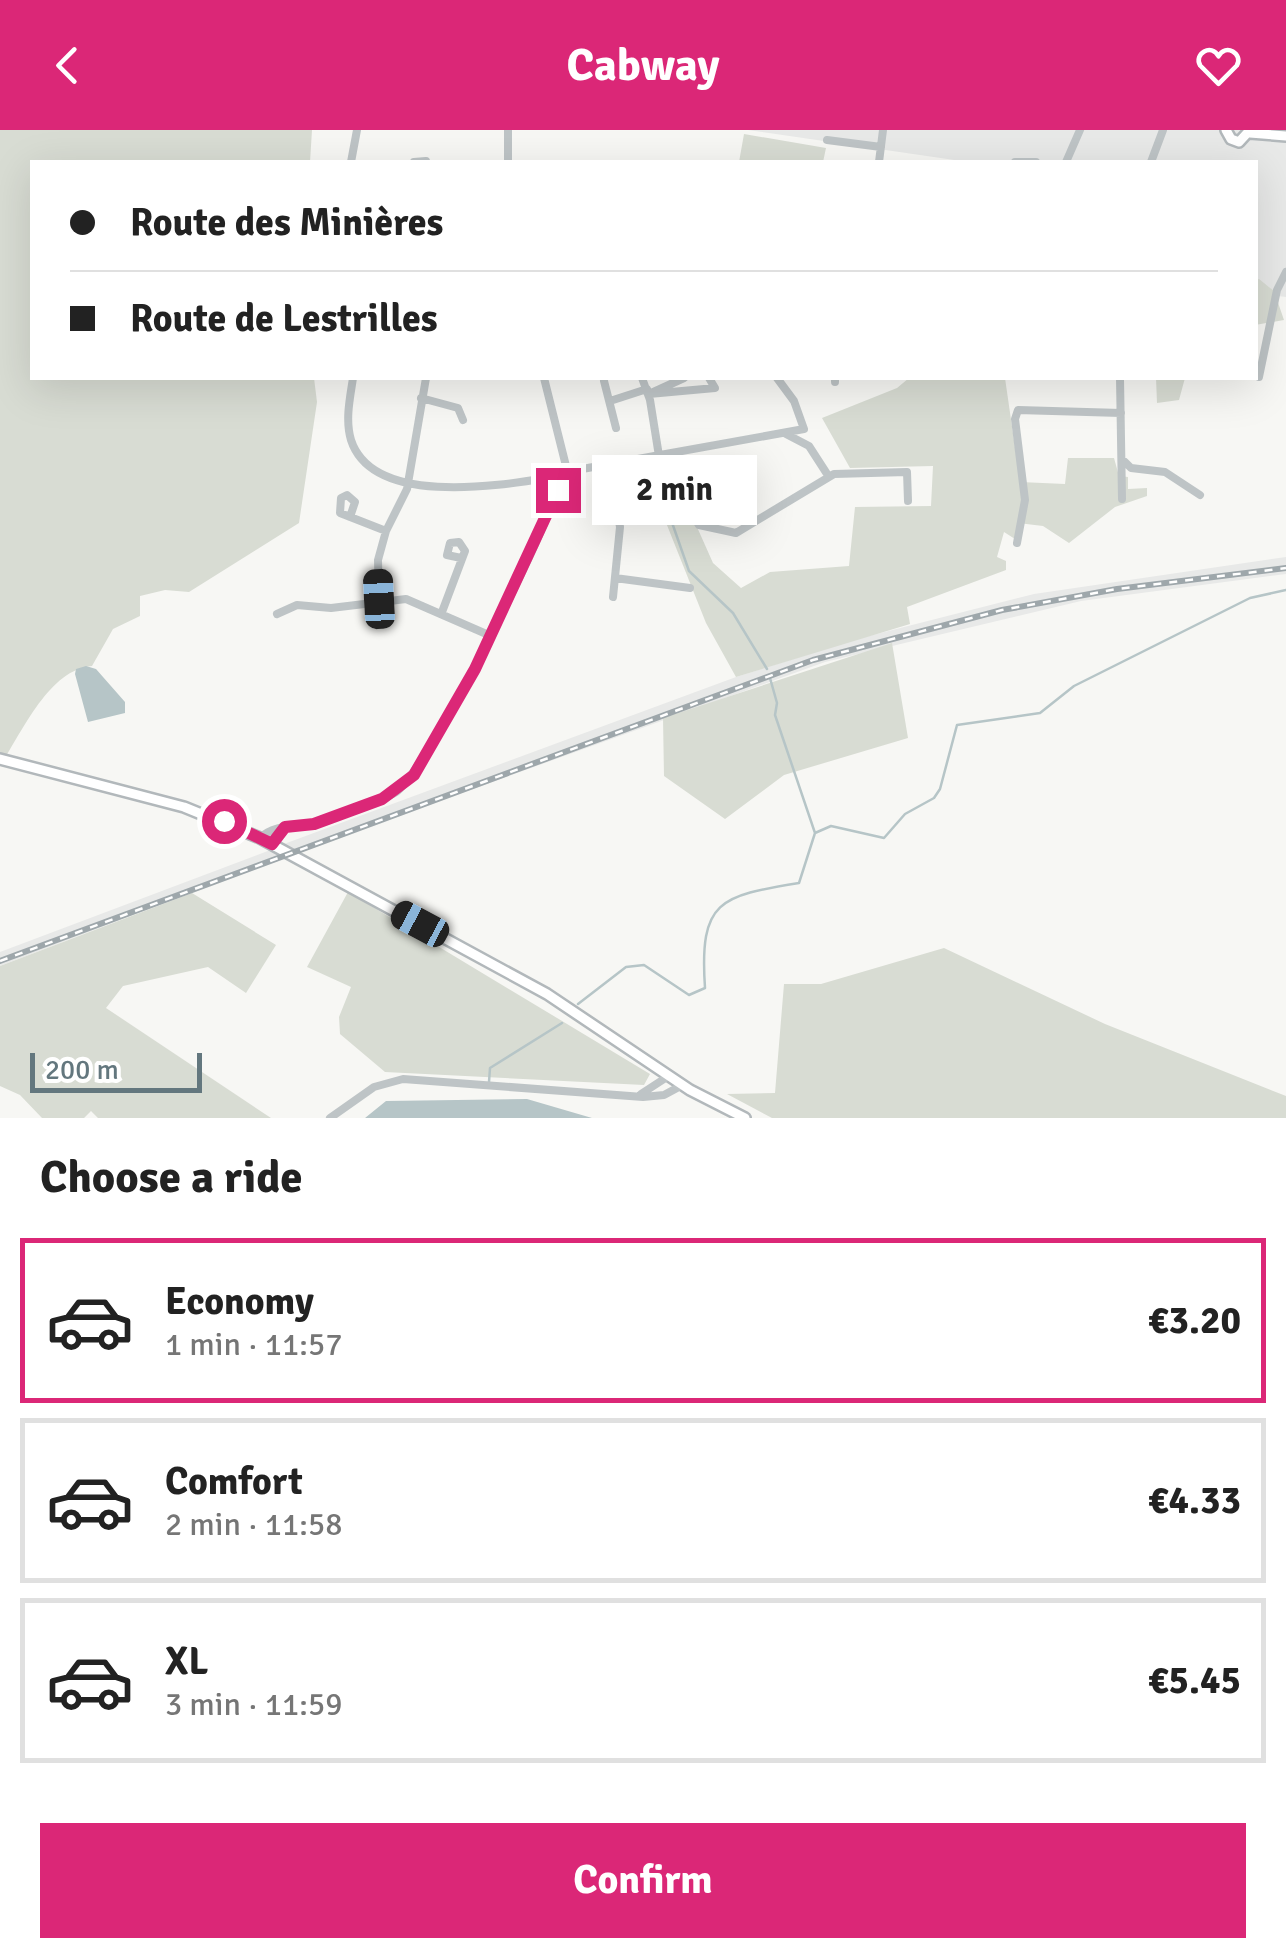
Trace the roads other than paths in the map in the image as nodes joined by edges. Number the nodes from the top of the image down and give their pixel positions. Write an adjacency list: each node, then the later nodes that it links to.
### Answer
1 (357, 130): 11 (street)
2 (508, 130): 12 (street)
3 (882, 130): 10 (street)
4 (1080, 130): 14 (street)
5 (1163, 130): 15 (street)
6 (1226, 130): 7 (main road)
7 (1250, 132): 8 (main road)
8 (1286, 136)
9 (826, 140): 10 (street)
10 (881, 147): 13 (street)
11 (351, 160)
12 (508, 160)
13 (879, 160)
14 (1067, 160)
15 (1152, 160)
16 (1286, 272): 17 (street)
17 (1259, 378)
18 (352, 380): 41 (street)
19 (426, 380): 28 (street)
20 (545, 380): 38 (street)
21 (643, 380): 27 (street)
22 (678, 380): 27 (street)
23 (711, 380): 27 (street)
24 (778, 380): 33 (street)
25 (1120, 380): 30 (street)
26 (604, 381): 29 (street)
27 (648, 391): 29 (street); 35 (street)
28 (421, 398): 31 (street); 41 (street)
29 (610, 401): 32 (street)
30 (1121, 413): 36 (street); 47 (street)
31 (463, 420)
32 (616, 428)
33 (786, 434): 34 (street); 39 (street)
34 (676, 453): 35 (street); 39 (street)
35 (659, 456): 37 (street)
36 (1123, 458): 42 (street); 43 (street)
37 (610, 465): 38 (street); 49 (street)
38 (568, 469): 40 (street)
39 (834, 475): 44 (street)
40 (557, 480): 41 (street); 55 (street)
41 (408, 482): 46 (street)
42 (1200, 495)
43 (1122, 499)
44 (908, 501)
45 (350, 516): 46 (street)
46 (386, 530): 52 (street)
47 (1017, 543)
48 (461, 558): 53 (street)
49 (615, 578): 50 (street); 51 (street)
50 (690, 588)
51 (613, 597)
52 (379, 599): 53 (street); 54 (street)
53 (442, 612): 55 (street)
54 (277, 614)
55 (490, 636): 57 (street)
56 (0, 759): 58 (main road)
57 (285, 827): 58 (street); 59 (street)
58 (260, 838): 59 (main road)
59 (272, 844): 60 (main road)
60 (625, 1047): 61 (main road); 62 (main road)
61 (664, 1079): 62 (main road); 63 (street)
62 (677, 1085): 63 (street); 65 (main road); 65 (main road)
63 (636, 1095): 64 (street)
64 (330, 1118)
65 (742, 1118)

